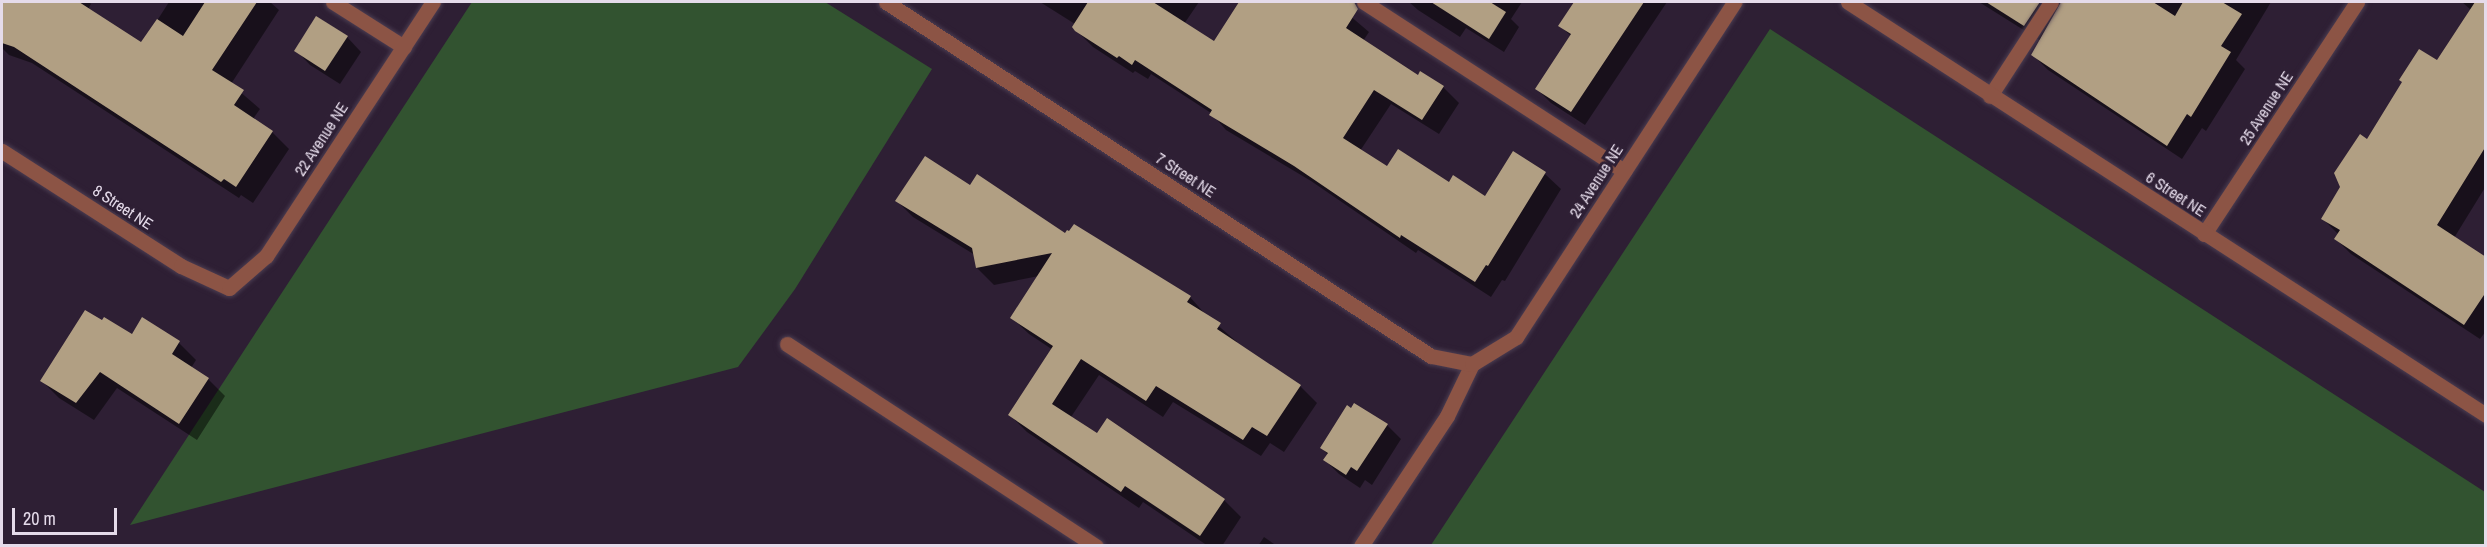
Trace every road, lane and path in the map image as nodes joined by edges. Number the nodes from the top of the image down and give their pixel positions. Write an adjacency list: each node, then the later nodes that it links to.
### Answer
1 (333, 2): 9 (street)
2 (433, 2): 9 (street, 22 Avenue NE)
3 (886, 2): 16 (street, 7 Street NE)
4 (1364, 2): 12 (street)
5 (1734, 2): 12 (street, 24 Avenue NE)
6 (1848, 2): 10 (street, 6 Street NE)
7 (2051, 2): 10 (street)
8 (2357, 2): 13 (street, 25 Avenue NE)
9 (404, 47): 14 (street, 22 Avenue NE)
10 (1990, 96): 13 (street, 6 Street NE)
11 (2, 151): 14 (street, 8 Street NE)
12 (1624, 171): 16 (street, 24 Avenue NE)
13 (2204, 234): 17 (street, 6 Street NE)
14 (229, 288)
15 (787, 344): 18 (street)
16 (1472, 364): 19 (street)
17 (2486, 415)
18 (1096, 546)
19 (1361, 546)

